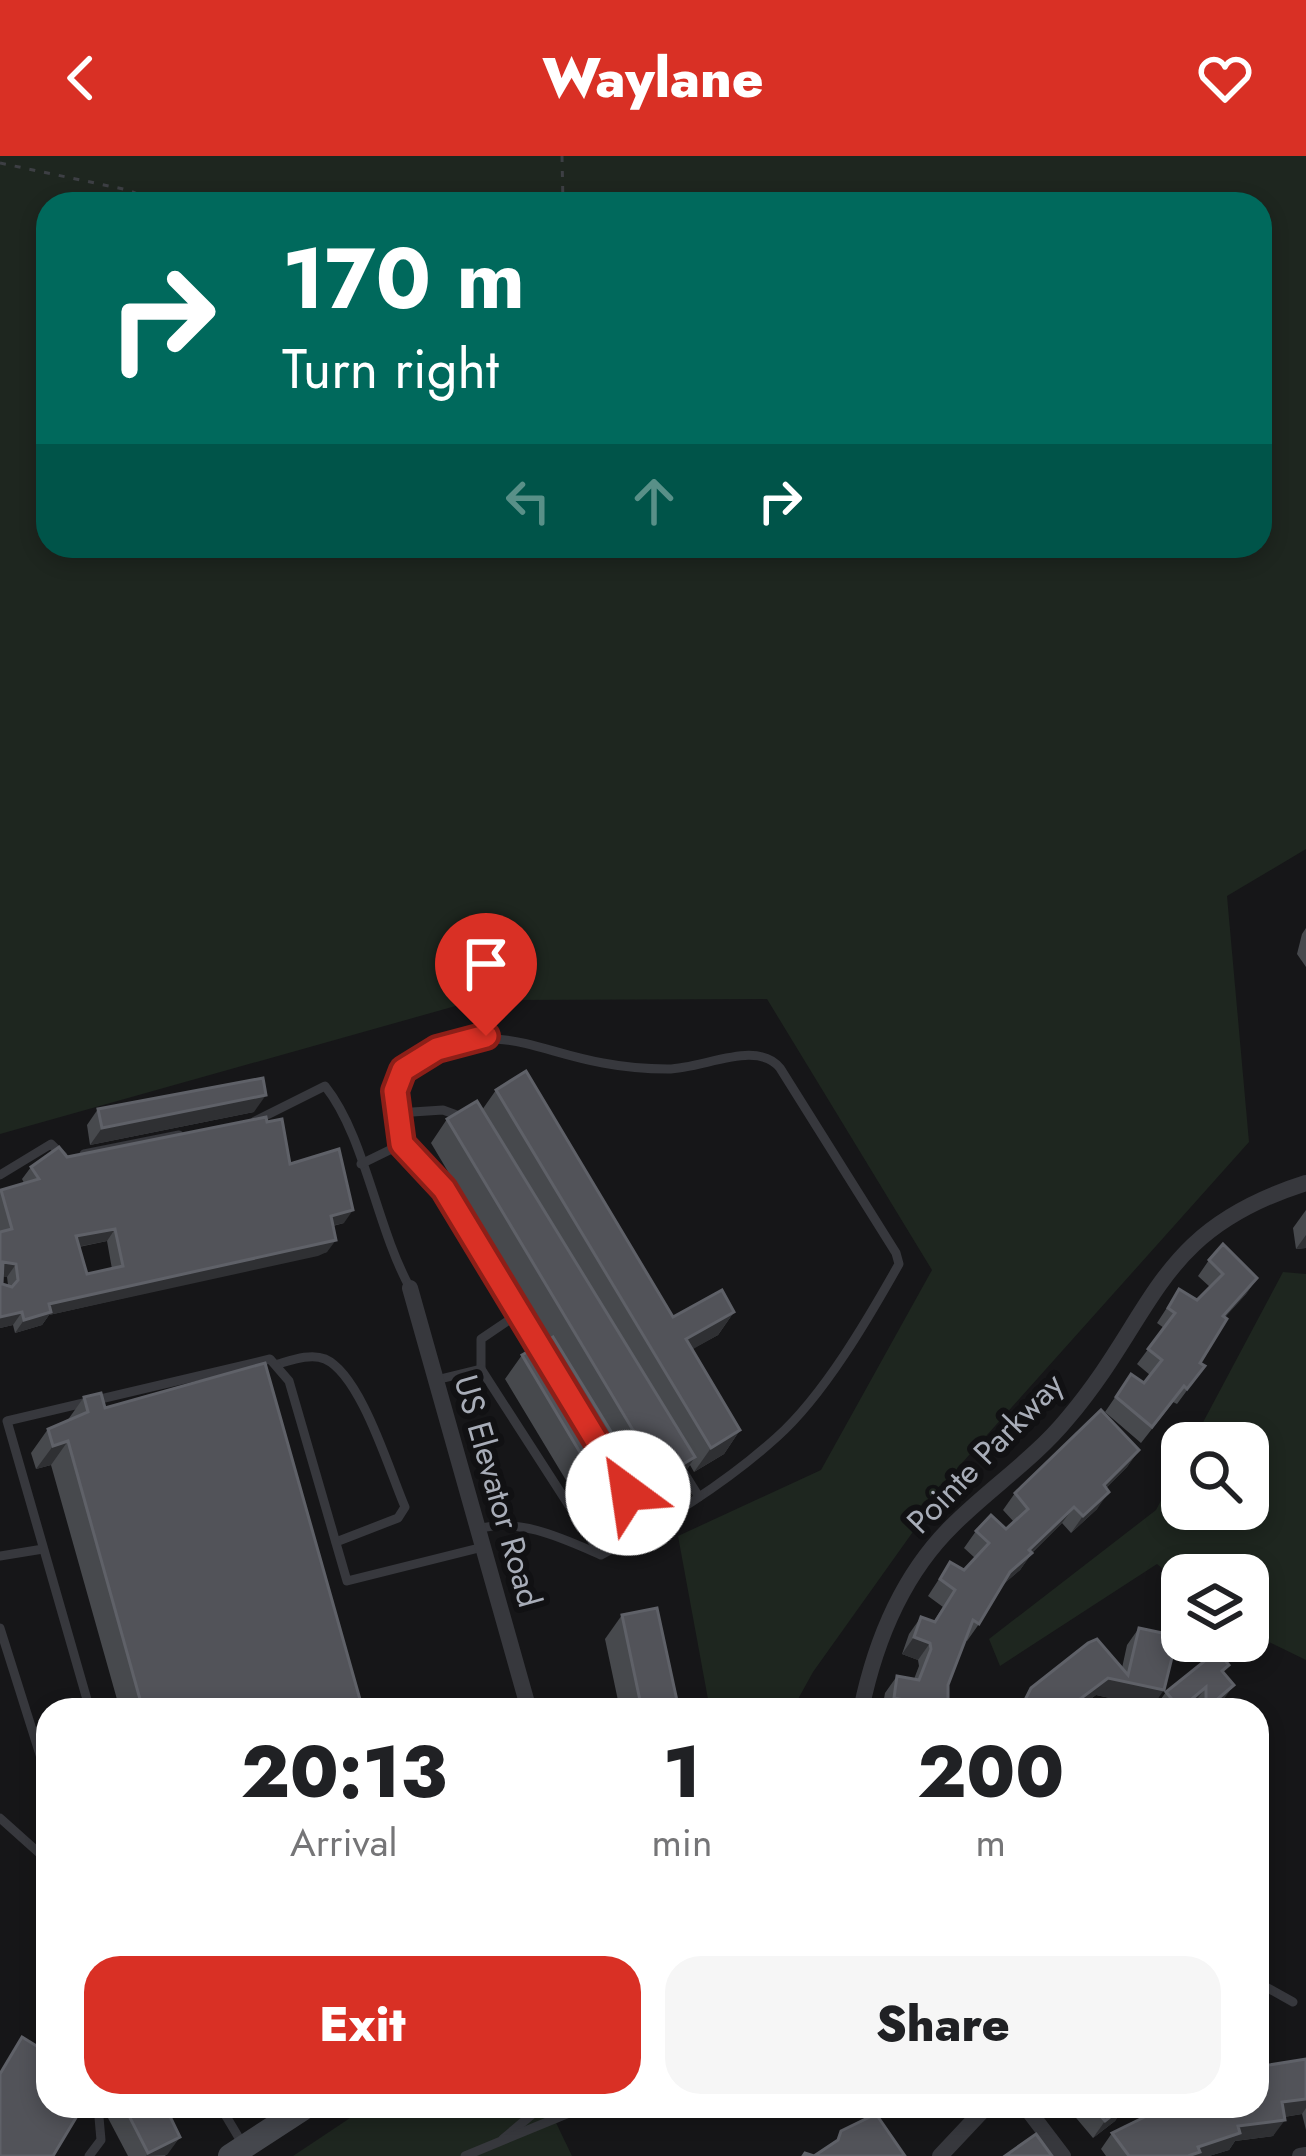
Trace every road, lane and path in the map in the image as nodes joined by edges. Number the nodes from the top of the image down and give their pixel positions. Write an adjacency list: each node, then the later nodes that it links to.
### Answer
1 (562, 156): 4 (path)
2 (0, 163): 3 (path)
3 (133, 192)
4 (563, 192)
5 (397, 1113): 6 (lane); 9 (lane); 21 (lane)
6 (472, 1120)
7 (248, 1122): 10 (lane)
8 (183, 1134): 11 (lane)
9 (402, 1144): 10 (lane); 14 (lane)
10 (361, 1164): 13 (lane)
11 (0, 1174)
12 (1306, 1183): 31 (street, Pointe Parkway)
13 (410, 1288): 18 (street, US Elevator Road)
14 (518, 1314): 16 (lane); 17 (lane)
15 (278, 1364): 24 (lane); 24 (lane); 25 (lane)
16 (482, 1369): 18 (lane); 27 (lane)
17 (554, 1372)
18 (436, 1380): 23 (street, US Elevator Road)
19 (675, 1458): 21 (lane)
20 (626, 1490): 22 (lane)
21 (699, 1497): 22 (lane)
22 (650, 1529): 27 (lane)
23 (480, 1538): 24 (lane); 27 (lane); 30 (street, US Elevator Road)
24 (335, 1542)
25 (43, 1550): 26 (lane); 29 (lane)
26 (0, 1556)
27 (601, 1556)
28 (0, 1628): 32 (lane)
29 (86, 1698)
30 (526, 1698)
31 (865, 1698)
32 (36, 1742)
33 (0, 1819): 34 (lane)
34 (36, 1850)
35 (1269, 1989): 36 (lane)
36 (1293, 2002)
37 (99, 2118): 46 (lane)
38 (226, 2118): 45 (lane)
39 (290, 2118): 45 (street)
40 (528, 2118): 44 (lane)
41 (558, 2118): 44 (lane)
42 (976, 2118): 48 (street)
43 (1034, 2118): 49 (street)
44 (494, 2146): 47 (lane)
45 (242, 2153)
46 (88, 2156)
47 (465, 2156)
48 (940, 2156)
49 (1063, 2156)

